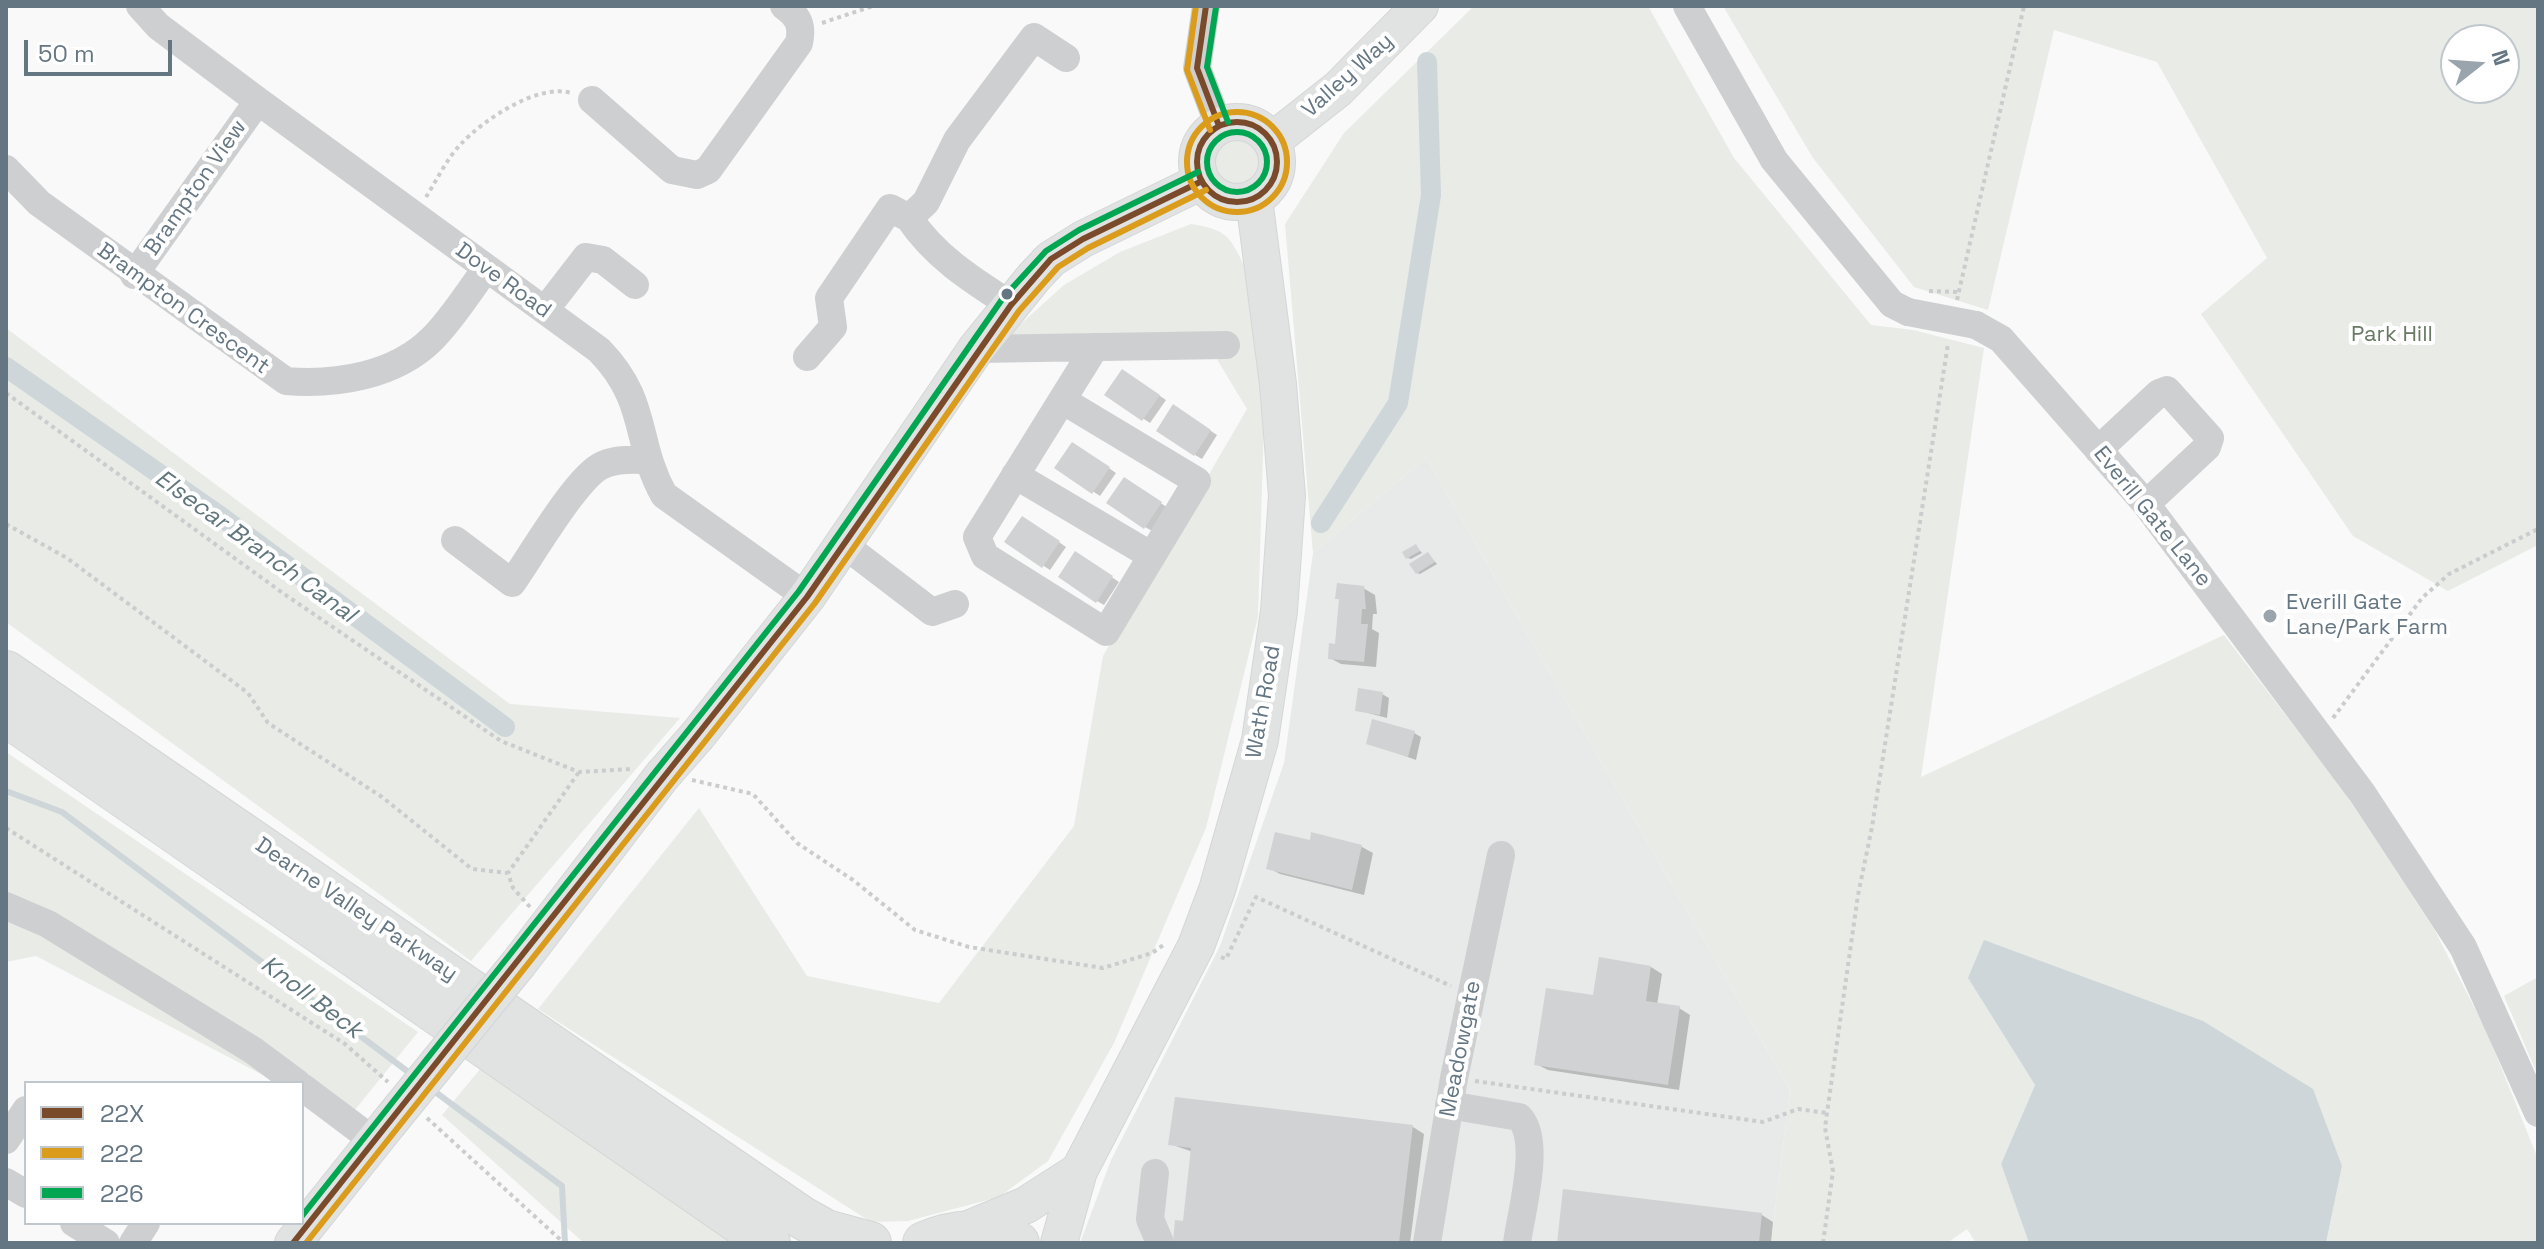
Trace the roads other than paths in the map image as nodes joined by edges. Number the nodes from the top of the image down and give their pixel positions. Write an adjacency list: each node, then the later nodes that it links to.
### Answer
1 (140, 6): 8 (street, Dove Road)
2 (784, 6): 7 (street)
3 (1206, 6): 9 (street)
4 (1420, 6): 10 (main road, Valley Way)
5 (1687, 6): 25 (street, Everill Gate Lane, bridge)
6 (1066, 58): 14 (street)
7 (592, 100)
8 (258, 101): 15 (street, Dove Road); 16 (street, Brampton View)
9 (1219, 126): 10 (main road); 12 (main road)
10 (1272, 141): 13 (main road)
11 (6, 169): 16 (street, Brampton Crescent)
12 (1202, 181): 13 (main road); 18 (main road)
13 (1254, 199): 43 (main road, Wath Road)
14 (909, 218): 18 (street); 23 (street)
15 (486, 269): 16 (street, Brampton Crescent); 19 (street, Dove Road)
16 (134, 275)
17 (635, 285): 19 (street)
18 (1011, 305): 22 (main road)
19 (545, 310): 26 (street, Dove Road)
20 (1215, 339): 21 (street)
21 (1095, 347): 22 (street); 24 (street)
22 (976, 349): 30 (main road)
23 (807, 357)
24 (1062, 400): 27 (street); 31 (street)
25 (2098, 450): 28 (street, Everill Gate Lane); 28 (street)
26 (649, 460): 29 (street); 32 (street, Dove Road)
27 (1015, 475): 31 (street); 31 (street)
28 (2146, 504): 41 (street, Everill Gate Lane)
29 (455, 540)
30 (843, 544): 32 (main road); 33 (street)
31 (1152, 556)
32 (807, 597): 42 (main road, bridge)
33 (955, 604)
34 (6, 672): 54 (highway, Dearne Valley Parkway)
35 (6, 715): 53 (highway, Dearne Valley Parkway)
36 (1501, 855): 40 (street, Meadowgate)
37 (6, 906): 38 (street)
38 (294, 1081)
39 (304, 1088): 42 (street)
40 (1451, 1092): 58 (street, Meadowgate); 59 (street)
41 (2538, 1113)
42 (381, 1132): 52 (main road)
43 (1079, 1171): 49 (main road, Wath Road); 56 (main road, Wath Road)
44 (1155, 1173): 57 (street)
45 (6, 1182): 46 (street)
46 (24, 1193)
47 (77, 1225): 50 (street)
48 (145, 1225): 51 (street)
49 (942, 1238): 55 (highway)
50 (106, 1243)
51 (133, 1243)
52 (293, 1243)
53 (769, 1243)
54 (870, 1243)
55 (1018, 1243)
56 (1059, 1243)
57 (1160, 1243)
58 (1427, 1243)
59 (1517, 1243)

